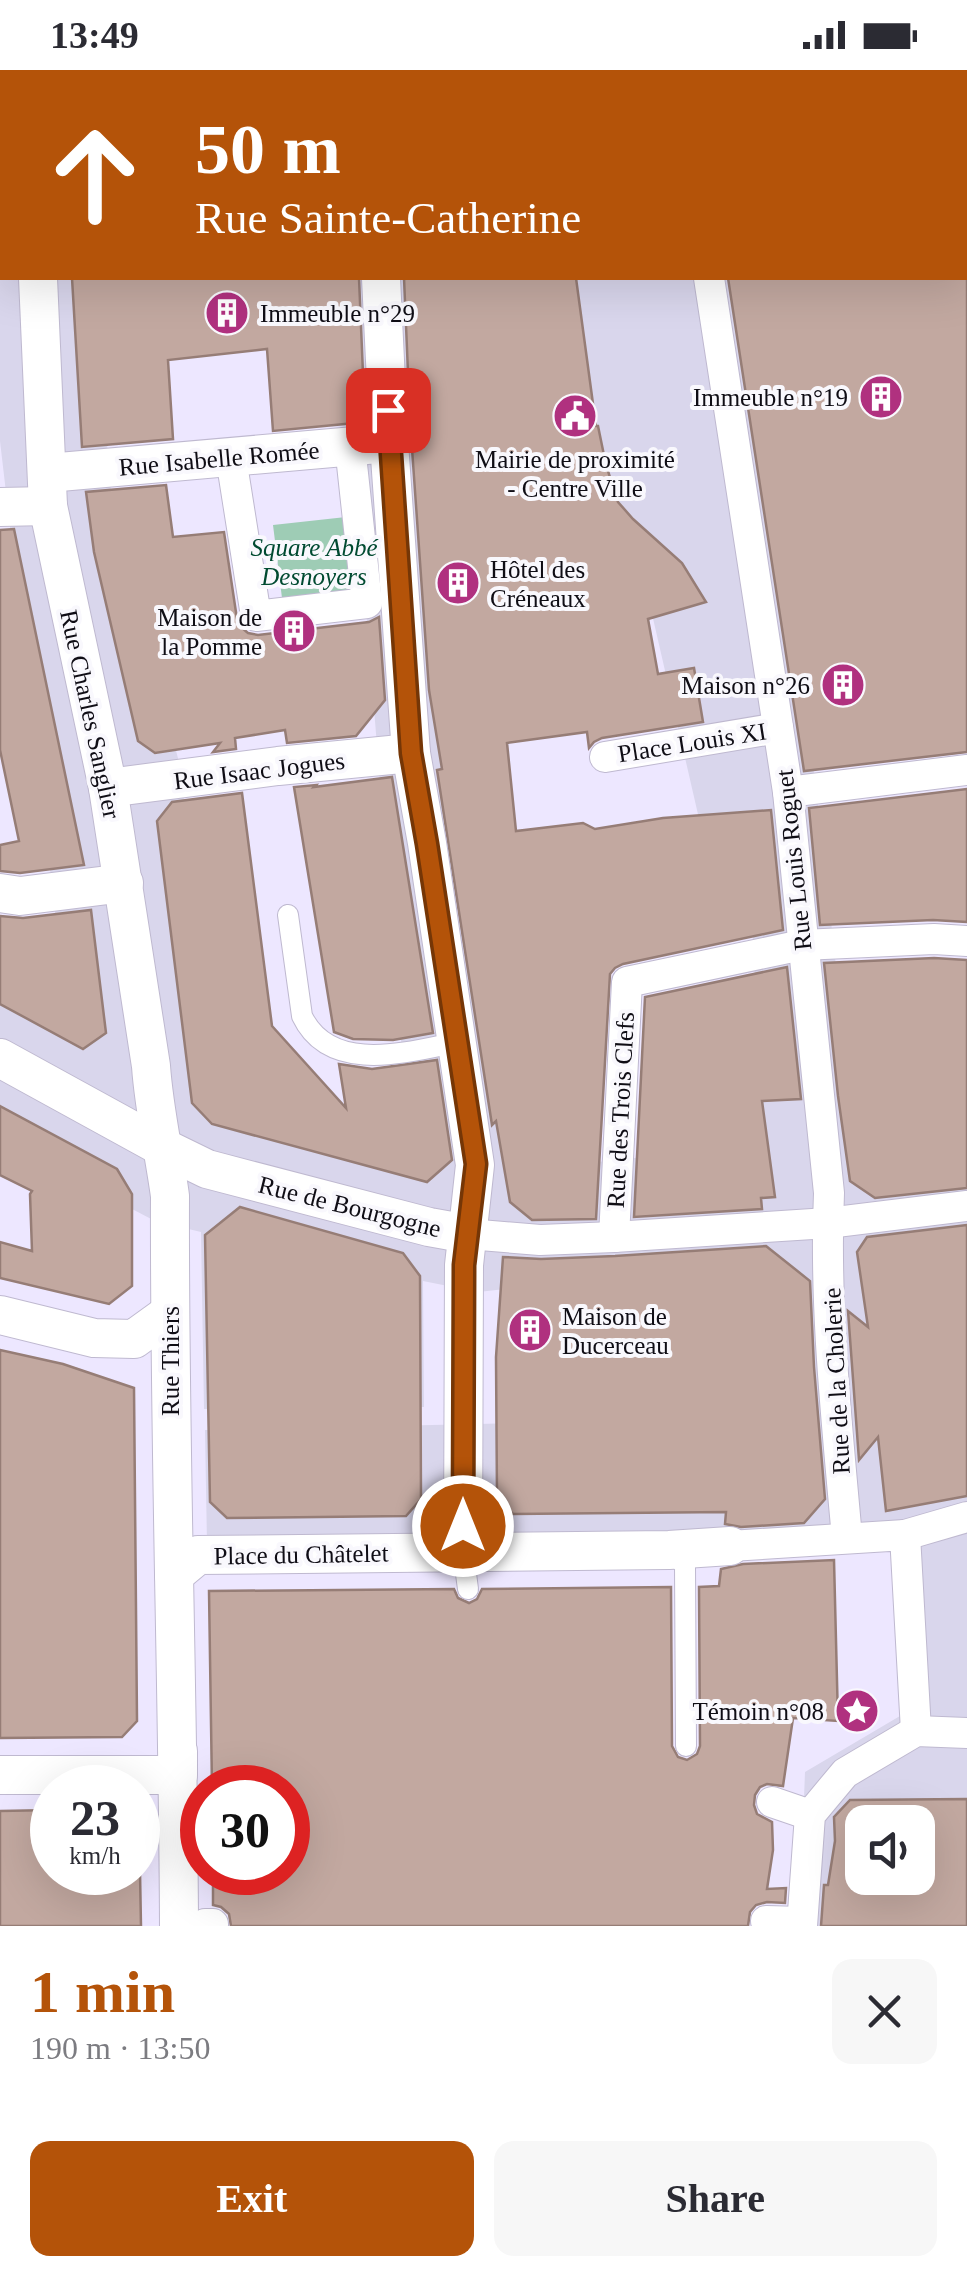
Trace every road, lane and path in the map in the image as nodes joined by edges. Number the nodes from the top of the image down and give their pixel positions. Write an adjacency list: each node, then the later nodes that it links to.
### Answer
1 (38, 280): 7 (street, Rue Charles Sanglier)
2 (381, 280): 4 (street)
3 (709, 280): 9 (street, Rue Louis Roguet)
4 (390, 443): 5 (street, Rue Isabelle Romée); 10 (street)
5 (350, 446): 6 (street, Rue Isabelle Romée); 6 (street)
6 (231, 458): 7 (street, Rue Isabelle Romée)
7 (48, 490): 8 (street, Rue Isabelle Romée); 13 (street, Rue Charles Sanglier)
8 (0, 508)
9 (778, 728): 11 (street, Place Louis XI); 14 (street, Rue Louis Roguet)
10 (411, 753): 13 (street, Rue Isaac Jogues); 20 (street)
11 (605, 756)
12 (967, 770): 14 (street)
13 (108, 788): 15 (street, Rue Charles Sanglier)
14 (788, 792): 19 (street, Rue Louis Roguet)
15 (124, 883): 16 (street); 22 (street, Rue Charles Sanglier)
16 (0, 893)
17 (288, 914): 20 (lane)
18 (967, 941): 19 (street)
19 (802, 945): 24 (street, Rue Louis Roguet); 26 (street, Rue des Trois Clefs)
20 (458, 1042): 25 (street)
21 (0, 1058): 22 (street, Rue de Bourgogne)
22 (164, 1148): 25 (street, Rue de Bourgogne); 27 (street, Rue Thiers)
23 (967, 1206): 24 (street, Rue de Bourgogne)
24 (828, 1223): 26 (street, Rue de Bourgogne); 31 (street, Rue de la Cholerie)
25 (468, 1234): 26 (street, Rue de Bourgogne); 34 (street)
26 (614, 1237)
27 (170, 1313): 28 (street); 35 (street, Rue Thiers)
28 (0, 1315)
29 (967, 1517): 30 (street, Place du Châtelet)
30 (905, 1535): 31 (street, Place du Châtelet); 37 (street)
31 (847, 1538): 32 (street, Place du Châtelet)
32 (730, 1546): 33 (street, Place du Châtelet)
33 (668, 1550): 34 (street, Place du Châtelet); 39 (lane)
34 (463, 1551): 35 (street, Place du Châtelet); 36 (lane)
35 (174, 1575): 41 (street)
36 (468, 1589)
37 (916, 1731): 38 (street); 43 (street)
38 (967, 1733)
39 (686, 1746)
40 (0, 1775): 41 (street)
41 (178, 1775): 46 (street)
42 (772, 1802): 43 (street)
43 (810, 1815): 45 (street)
44 (766, 1921): 45 (street)
45 (802, 1924)
46 (199, 1925)

